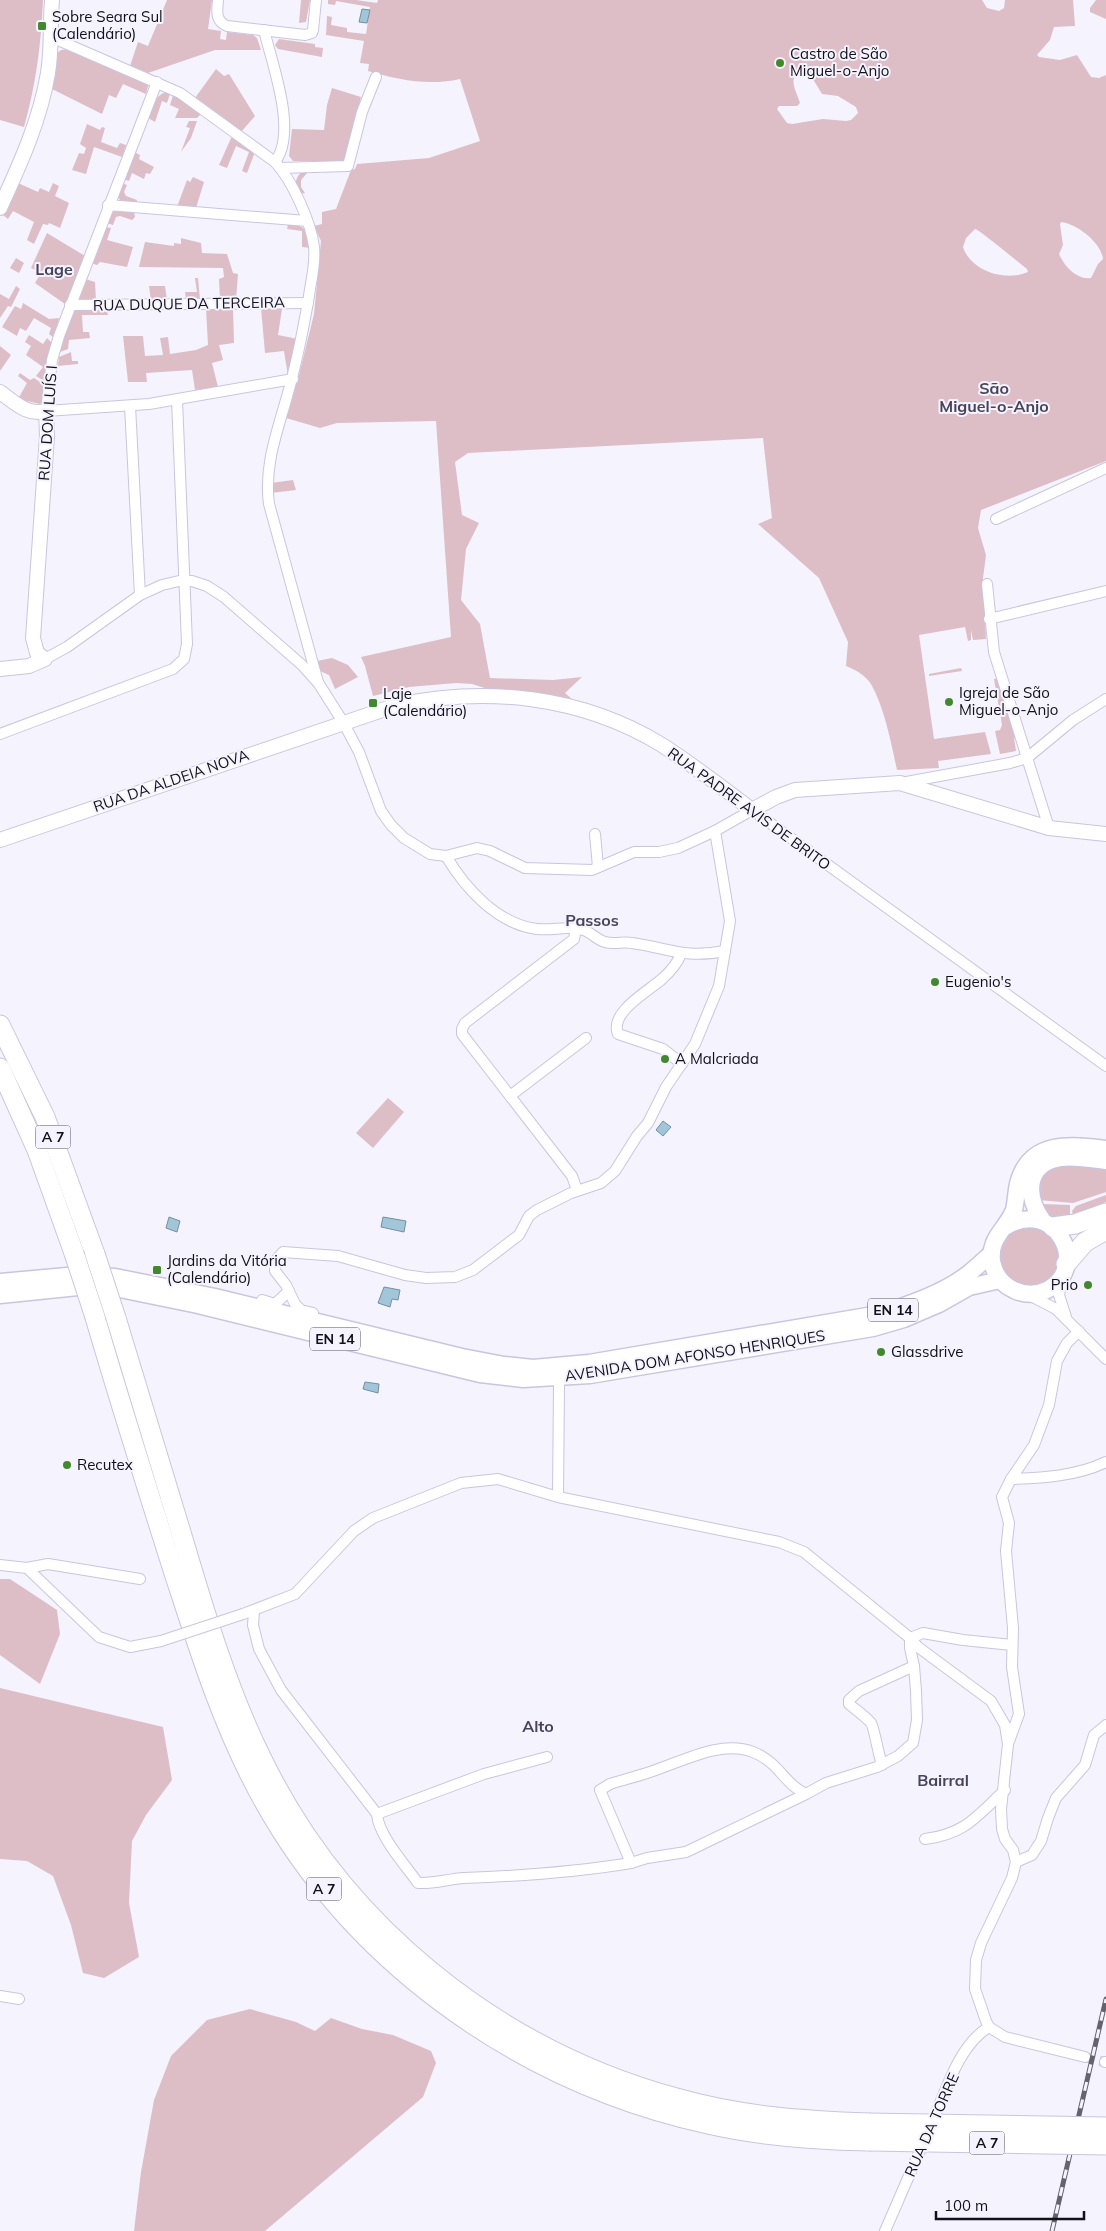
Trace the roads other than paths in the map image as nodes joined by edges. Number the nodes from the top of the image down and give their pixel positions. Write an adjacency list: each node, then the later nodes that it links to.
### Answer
1 (52, 0): 5 (street)
2 (218, 0): 4 (street)
3 (316, 0): 4 (street)
4 (264, 30): 8 (street)
5 (51, 37): 7 (street); 12 (street)
6 (376, 77): 10 (street)
7 (157, 82): 9 (street); 11 (street, RUA DOM LUÍS I)
8 (282, 150): 9 (street); 10 (street)
9 (278, 165): 10 (street); 13 (street)
10 (293, 167)
11 (108, 205): 13 (street); 15 (street, RUA DOM LUÍS I)
12 (0, 208)
13 (307, 221): 14 (street)
14 (308, 303): 15 (street, RUA DUQUE DA TERCEIRA); 16 (street)
15 (70, 305): 20 (street, RUA DOM LUÍS I)
16 (293, 379): 18 (street); 30 (street)
17 (0, 392): 20 (street)
18 (177, 400): 19 (street); 23 (street)
19 (130, 406): 20 (street); 26 (street)
20 (46, 411): 28 (street, RUA DOM LUÍS I)
21 (1106, 468): 22 (street)
22 (996, 519)
23 (184, 581): 26 (street); 30 (street); 33 (street)
24 (987, 584): 27 (street)
25 (1106, 591): 27 (street)
26 (140, 595): 28 (street)
27 (990, 618): 34 (street)
28 (45, 659): 29 (street)
29 (0, 670)
30 (319, 684): 32 (street)
31 (1106, 699): 34 (street)
32 (343, 722): 39 (street, RUA PADRE AVIS DE BRITO); 45 (street, RUA DA ALDEIA NOVA); 46 (street)
33 (0, 734)
34 (1027, 758): 35 (street); 38 (street)
35 (937, 776): 36 (street); 37 (street)
36 (900, 783): 37 (street); 39 (street)
37 (940, 796): 40 (street)
38 (1041, 806): 40 (street); 41 (street)
39 (752, 810): 42 (street); 54 (street, RUA PADRE AVIS DE BRITO)
40 (1025, 822): 41 (street)
41 (1049, 828): 44 (street)
42 (715, 831): 47 (street); 49 (street)
43 (595, 834): 47 (street)
44 (1106, 834)
45 (0, 840)
46 (446, 856): 47 (street); 48 (street)
47 (598, 868)
48 (576, 928): 50 (street); 56 (street)
49 (725, 951): 50 (street); 53 (street)
50 (681, 954): 53 (street)
51 (0, 1025): 102 (highway, A 7, bridge)
52 (586, 1038): 56 (street)
53 (682, 1064): 59 (street)
54 (1106, 1066)
55 (0, 1068): 102 (highway, A 7, bridge)
56 (510, 1096): 59 (street)
57 (1106, 1149): 62 (main road, AVENIDA DOM AFONSO HENRIQUES)
58 (1106, 1161): 61 (main road)
59 (577, 1190): 68 (street)
60 (1106, 1213): 61 (highway)
61 (1048, 1224): 62 (main road); 65 (main road)
62 (1005, 1227): 64 (main road, AVENIDA DOM AFONSO HENRIQUES / EN 14)
63 (1106, 1230): 65 (highway)
64 (992, 1253): 66 (main road); 73 (main road, AVENIDA DOM AFONSO HENRIQUES / EN 14)
65 (1064, 1269): 69 (main road); 72 (street)
66 (1000, 1280): 69 (main road); 70 (main road, AVENIDA DOM AFONSO HENRIQUES / EN 14)
67 (0, 1282): 71 (main road, AVENIDA DOM AFONSO HENRIQUES / EN 14)
68 (289, 1291): 71 (street); 73 (street)
69 (1026, 1294): 72 (street)
70 (0, 1295)
71 (215, 1297): 73 (main road, AVENIDA DOM AFONSO HENRIQUES / EN 14)
72 (1068, 1320): 74 (street)
73 (331, 1325)
74 (1079, 1331): 75 (street); 78 (street)
75 (1106, 1359)
76 (558, 1383): 79 (street)
77 (1106, 1462): 78 (street)
78 (1011, 1478): 85 (street)
79 (558, 1497): 83 (street); 84 (street)
80 (0, 1565): 81 (street)
81 (27, 1568): 82 (street); 83 (street, bridge)
82 (140, 1579)
83 (254, 1611): 93 (street)
84 (910, 1638): 85 (street); 86 (street); 88 (street)
85 (1012, 1645): 88 (street)
86 (914, 1666): 90 (street); 90 (street)
87 (1106, 1725): 95 (street)
88 (1008, 1744): 91 (street)
89 (548, 1757): 93 (street)
90 (882, 1765): 92 (street)
91 (1005, 1790): 94 (street); 95 (street)
92 (806, 1794): 96 (street); 96 (street)
93 (377, 1814): 96 (street)
94 (925, 1839)
95 (1016, 1862): 99 (street)
96 (631, 1863)
97 (0, 1996): 98 (street)
98 (19, 1999)
99 (989, 2027): 100 (street); 104 (street, RUA DA TORRE)
100 (1085, 2057)
101 (1106, 2127): 102 (highway, A 7, bridge)
102 (869, 2132): 103 (highway, A 7, bridge)
103 (1106, 2145)
104 (885, 2231)

